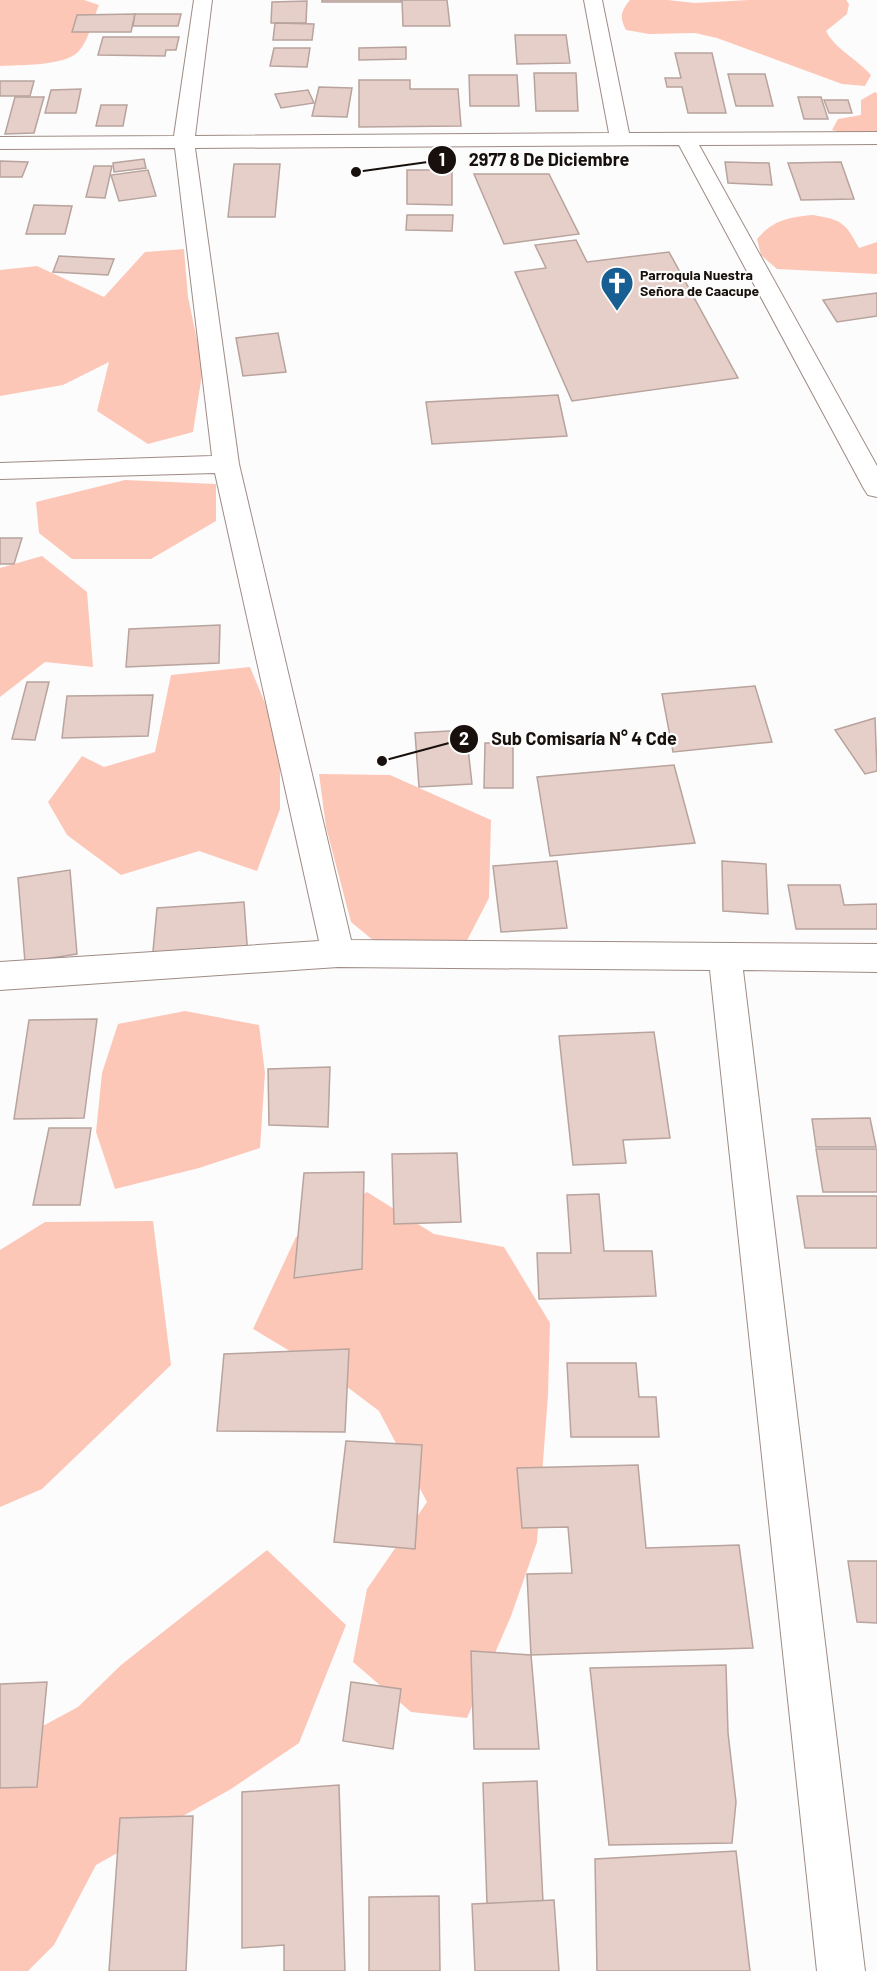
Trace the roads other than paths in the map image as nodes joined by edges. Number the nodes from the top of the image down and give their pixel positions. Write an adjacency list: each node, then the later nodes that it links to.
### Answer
1 (203, 0): 6 (street)
2 (593, 0): 3 (street)
3 (620, 138): 4 (street); 6 (street)
4 (685, 138): 5 (street); 10 (street)
5 (877, 138)
6 (184, 140): 7 (street); 8 (street)
7 (0, 143)
8 (226, 464): 9 (street); 11 (street)
9 (0, 471)
10 (877, 489)
11 (338, 952): 12 (street); 14 (street)
12 (725, 958): 13 (street); 15 (street)
13 (877, 958)
14 (0, 976)
15 (841, 1971)

